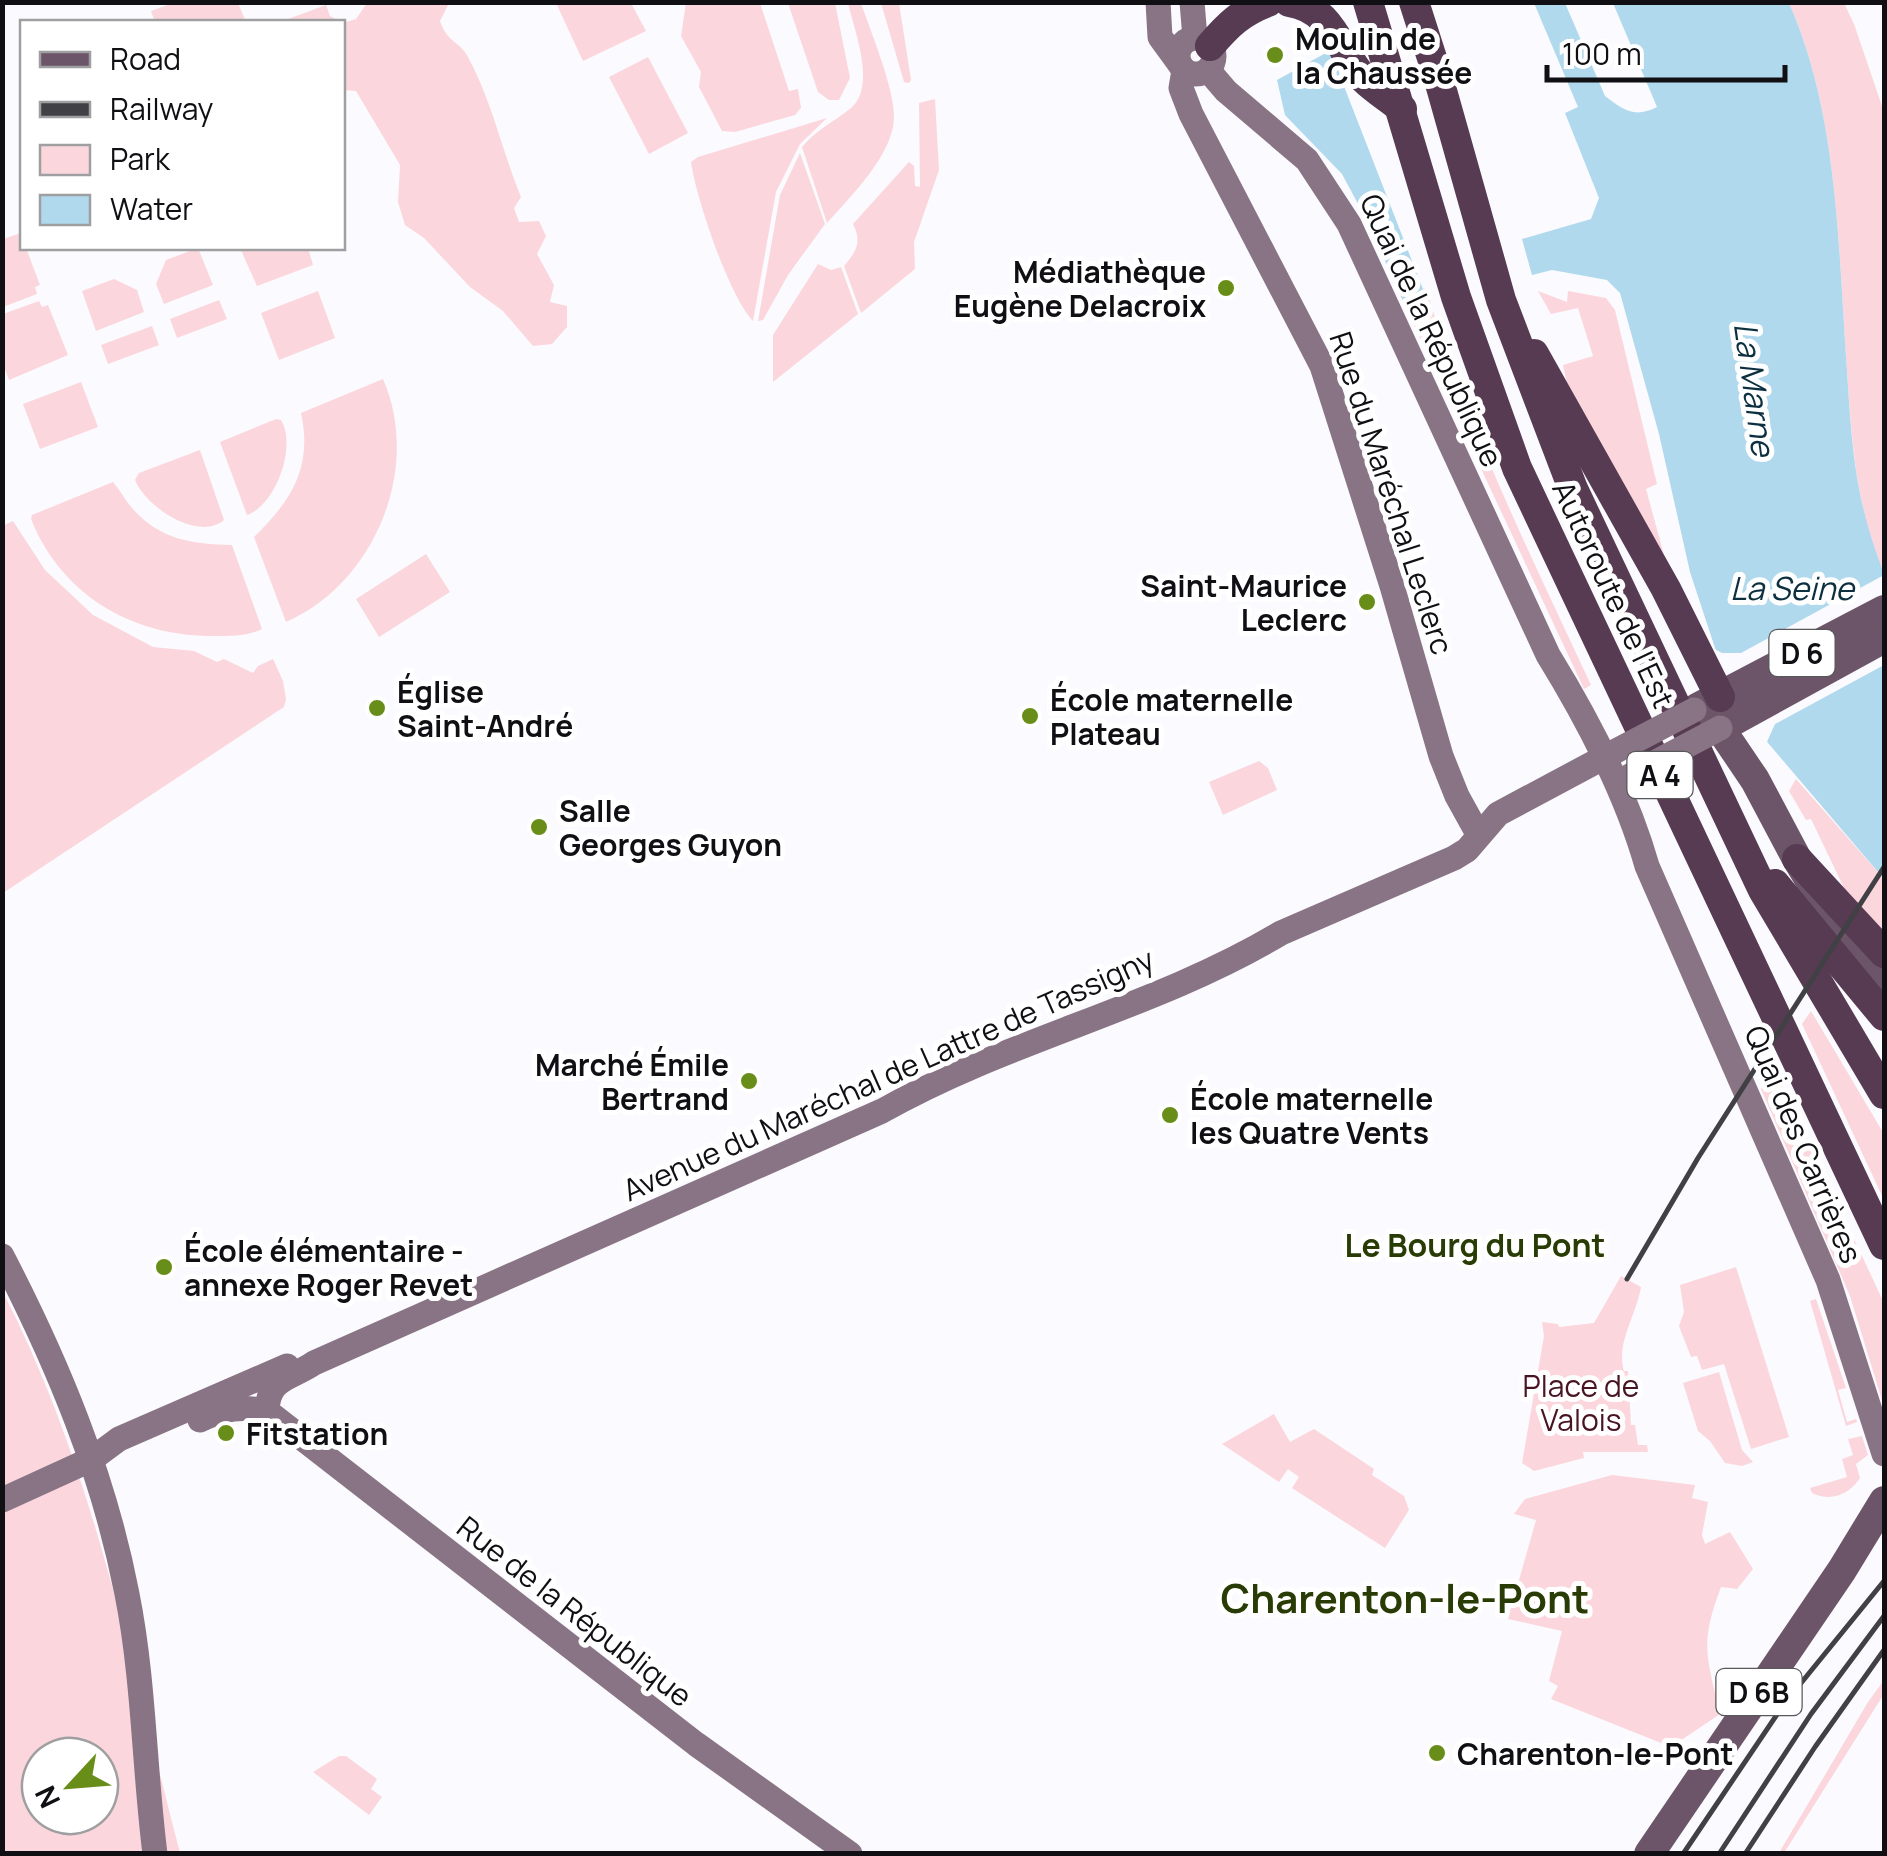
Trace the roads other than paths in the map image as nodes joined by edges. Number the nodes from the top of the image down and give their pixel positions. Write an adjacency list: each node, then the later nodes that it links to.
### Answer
1 (1158, 2): 8 (main road, Rue du Maréchal Leclerc)
2 (1192, 2): 8 (main road, Rue du Maréchal Leclerc)
3 (1230, 2): 8 (highway)
4 (1268, 2): 8 (highway)
5 (1289, 2): 9 (highway)
6 (1368, 2): 9 (highway, Autoroute de l’Est / A 4)
7 (1414, 2): 10 (highway, Autoroute de l’Est / A 4)
8 (1196, 54): 14 (main road, Quai de la République); 15 (main road, Rue du Maréchal Leclerc)
9 (1402, 108): 22 (highway, Autoroute de l’Est / A 4)
10 (1500, 294): 13 (highway); 16 (highway, Autoroute de l’Est / A 4)
11 (1884, 610): 13 (main road, D 6)
12 (1884, 638): 13 (main road, D 6)
13 (1717, 713): 14 (main road, Avenue du Maréchal de Lattre de Tassigny, bridge); 17 (main road)
14 (1607, 771): 15 (main road, Avenue du Maréchal de Lattre de Tassigny); 26 (main road, Quai des Carrières)
15 (1478, 834): 24 (main road, Avenue du Maréchal de Lattre de Tassigny)
16 (1740, 843): 20 (highway); 21 (highway, Autoroute de l’Est / A 4)
17 (1796, 859): 18 (highway); 19 (main road)
18 (1884, 953)
19 (1884, 982)
20 (1884, 1016)
21 (1884, 1094)
22 (1884, 1245)
23 (2, 1256): 27 (main road)
24 (314, 1362): 25 (main road, Avenue du Maréchal de Lattre de Tassigny); 27 (main road, Avenue du Maréchal de Lattre de Tassigny)
25 (267, 1411): 27 (main road); 31 (main road, Rue de la République)
26 (1884, 1454)
27 (92, 1459): 28 (main road); 30 (main road)
28 (2, 1500)
29 (1884, 1501): 32 (main road, D 6B)
30 (155, 1854)
31 (850, 1854)
32 (1649, 1854)

